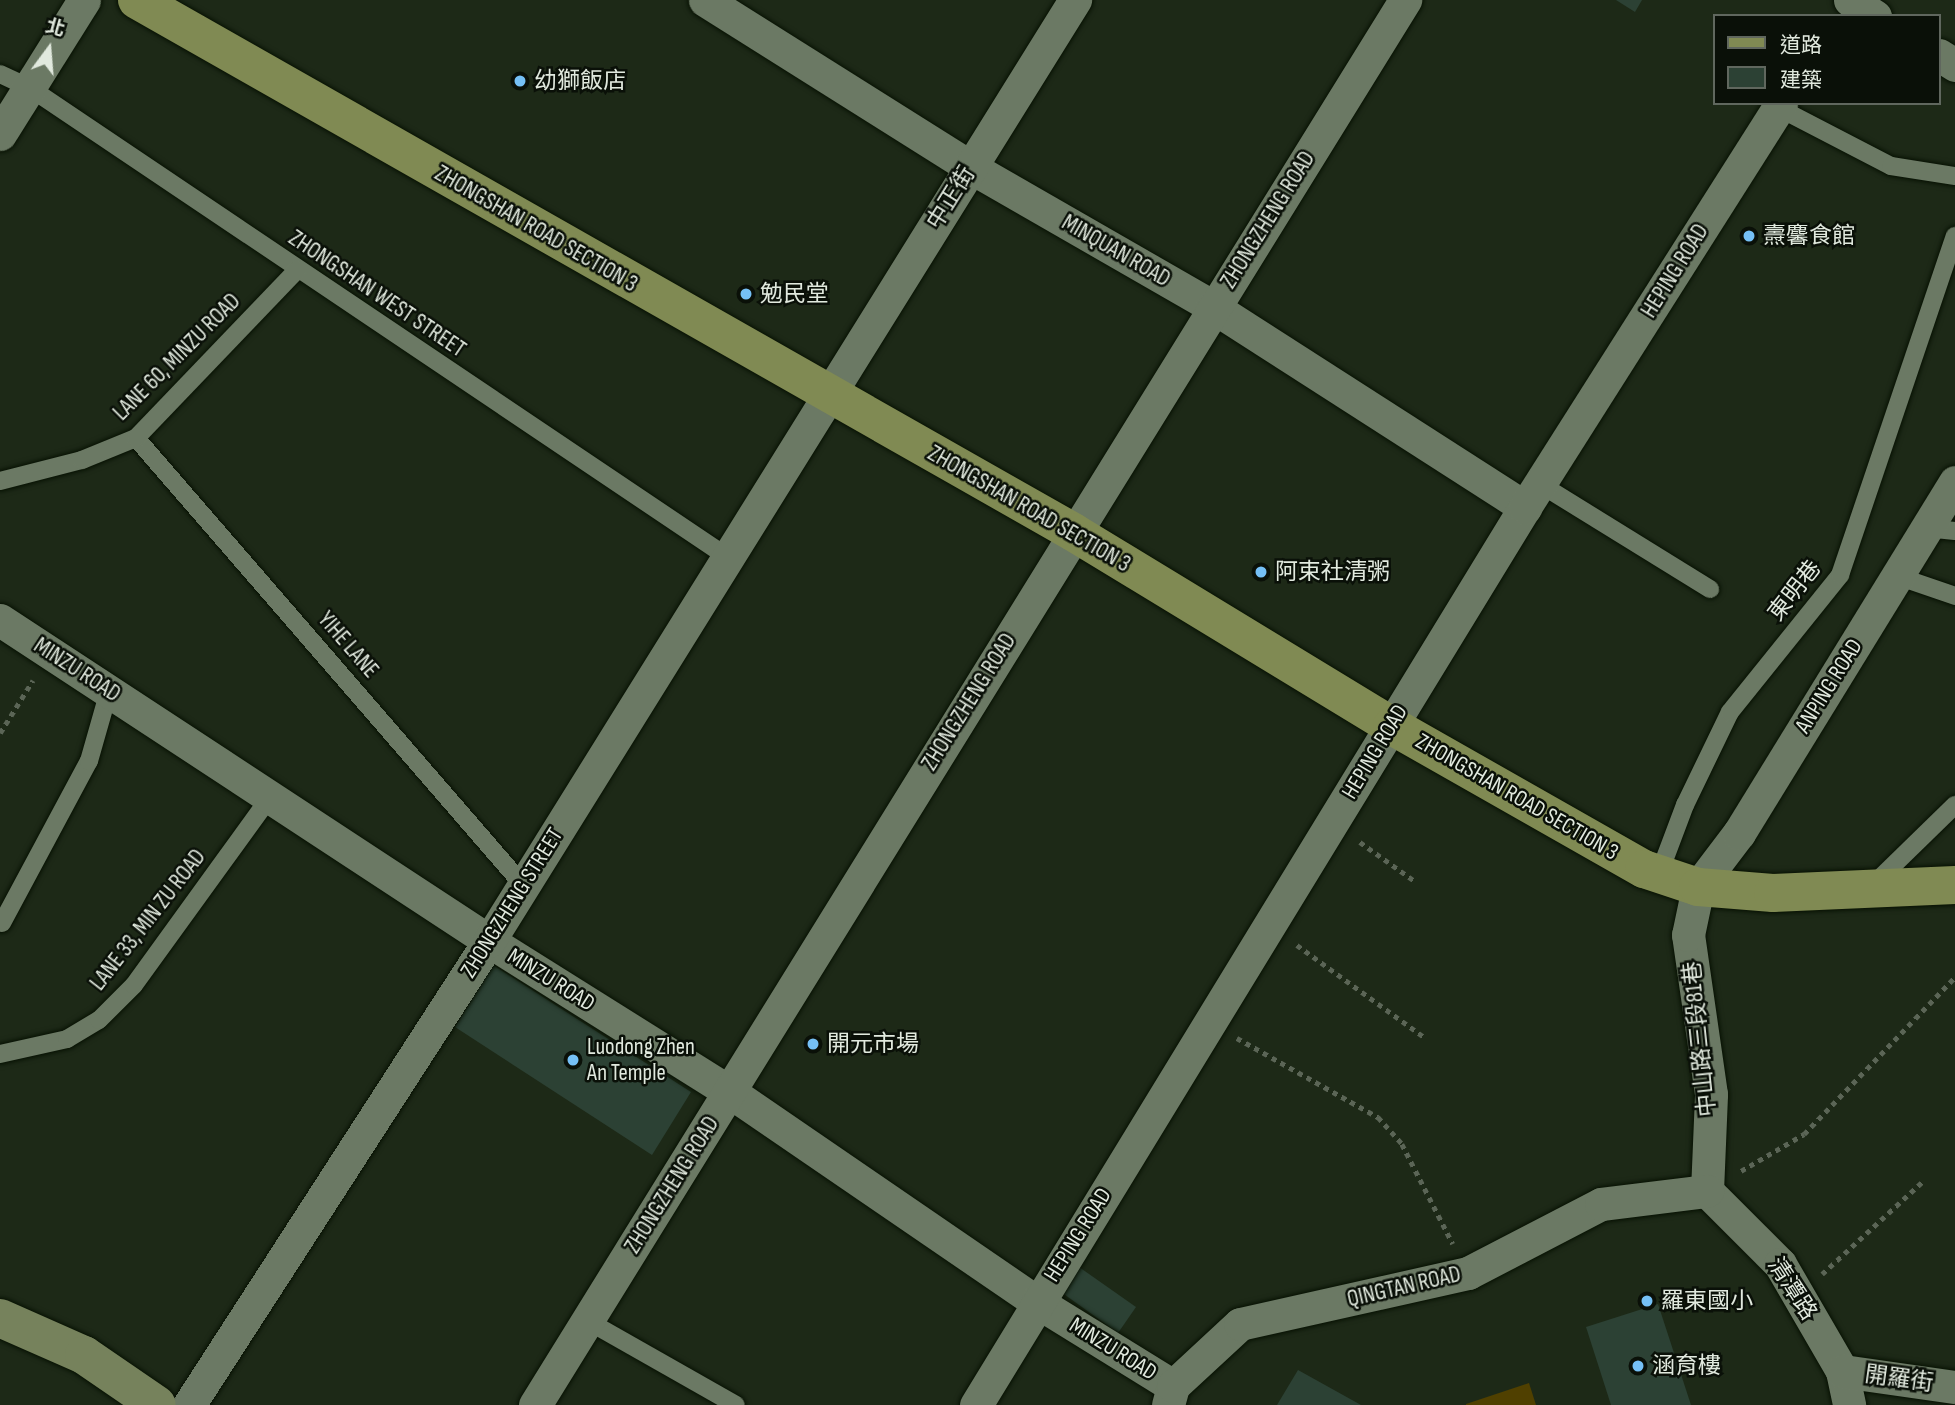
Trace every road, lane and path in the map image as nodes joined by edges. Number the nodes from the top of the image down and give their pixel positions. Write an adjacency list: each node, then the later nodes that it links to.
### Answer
1 (83, 0): 9 (street)
2 (137, 0): 17 (main road, ZHONGSHAN ROAD SECTION 3)
3 (1075, 0): 12 (street, 中正街)
4 (1405, 0): 16 (street, ZHONGZHENG ROAD)
5 (1850, 0): 7 (street)
6 (723, 5): 12 (street, MINQUAN ROAD)
7 (1872, 14)
8 (0, 75): 9 (lane, ZHONGSHAN WEST STREET)
9 (30, 88): 11 (street); 15 (lane, ZHONGSHAN WEST STREET)
10 (1780, 105): 13 (lane); 21 (street, HEPING ROAD)
11 (0, 135)
12 (970, 167): 16 (street, MINQUAN ROAD); 17 (street, 中正街)
13 (1955, 176)
14 (1955, 236): 36 (lane, 東明巷)
15 (297, 270): 18 (lane, LANE 60, MINZU ROAD); 24 (lane, ZHONGSHAN WEST STREET)
16 (1213, 307): 21 (street, MINQUAN ROAD); 23 (street, ZHONGZHENG ROAD)
17 (827, 396): 23 (main road, ZHONGSHAN ROAD SECTION 3); 24 (street, ZHONGZHENG STREET)
18 (136, 438): 19 (lane, LANE 60, MINZU ROAD); 38 (lane, YIHE LANE)
19 (0, 481)
20 (1955, 482): 22 (street, ANPING ROAD)
21 (1532, 496): 26 (lane); 31 (street, HEPING ROAD)
22 (1941, 529): 25 (street, ANPING ROAD)
23 (1073, 531): 31 (main road, ZHONGSHAN ROAD SECTION 3); 49 (street, ZHONGZHENG ROAD)
24 (726, 556): 38 (street, ZHONGZHENG STREET)
25 (1897, 576): 27 (lane); 40 (street, ANPING ROAD)
26 (1710, 589)
27 (1955, 596)
28 (0, 620): 29 (street, MINZU ROAD)
29 (51, 653): 30 (street, MINZU ROAD); 32 (path)
30 (109, 691): 33 (street, MINZU ROAD); 42 (lane)
31 (1391, 726): 35 (street, HEPING ROAD); 36 (main road, ZHONGSHAN ROAD SECTION 3)
32 (0, 733)
33 (271, 796): 44 (street, MINZU ROAD); 48 (lane, LANE 33, MIN ZU ROAD)
34 (1955, 804): 41 (lane)
35 (1332, 823): 37 (path); 43 (street, HEPING ROAD)
36 (1659, 874): 40 (main road, ZHONGSHAN ROAD SECTION 3)
37 (1416, 882)
38 (523, 885): 44 (street, ZHONGZHENG STREET)
39 (1955, 885): 41 (main road, ZHONGSHAN ROAD SECTION 3)
40 (1698, 887): 41 (main road, ZHONGSHAN ROAD SECTION 3); 51 (street, 中山路三段81巷)
41 (1870, 888)
42 (2, 923)
43 (1269, 925): 46 (street, HEPING ROAD); 47 (path)
44 (489, 941): 49 (street, MINZU ROAD); 61 (street, ZHONGZHENG STREET)
45 (1955, 977): 51 (path)
46 (1209, 1022): 52 (path); 54 (street, HEPING ROAD)
47 (1424, 1037)
48 (0, 1054)
49 (730, 1092): 54 (street, MINZU ROAD); 56 (street, ZHONGZHENG ROAD)
50 (1922, 1182): 53 (path)
51 (1707, 1191): 52 (street, QINGTAN ROAD); 53 (street, 清潭路)
52 (1468, 1273): 59 (street, QINGTAN ROAD)
53 (1798, 1296): 57 (street, 清潭路)
54 (1037, 1302): 59 (street, MINZU ROAD); 64 (street, HEPING ROAD)
55 (0, 1318): 60 (street)
56 (588, 1321): 62 (street, ZHONGZHENG ROAD); 63 (lane)
57 (1842, 1371): 58 (street, 開羅街); 65 (street, 清潭路)
58 (1955, 1387)
59 (1171, 1395)
60 (157, 1405)
61 (188, 1405)
62 (534, 1405)
63 (736, 1405)
64 (976, 1405)
65 (1849, 1405)

